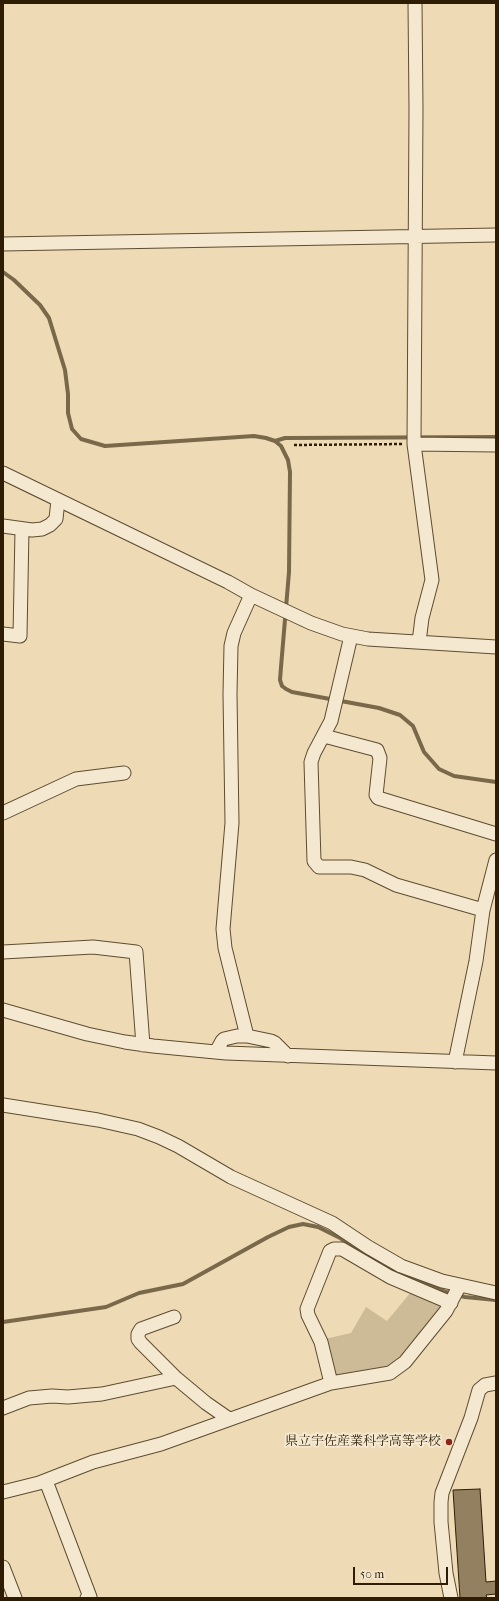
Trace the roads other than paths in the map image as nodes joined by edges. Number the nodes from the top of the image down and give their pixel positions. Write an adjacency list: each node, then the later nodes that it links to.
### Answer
1 (415, 3): 3 (street)
2 (496, 235): 3 (street)
3 (414, 237): 4 (street); 5 (street)
4 (3, 244)
5 (414, 444): 6 (street); 14 (street)
6 (496, 445)
7 (3, 473): 8 (street)
8 (58, 500): 10 (street); 11 (street)
9 (3, 526): 10 (street)
10 (22, 529): 12 (street)
11 (251, 595): 13 (street); 24 (street)
12 (3, 634)
13 (351, 636): 14 (street); 16 (street)
14 (419, 642): 15 (street)
15 (496, 647)
16 (324, 736): 19 (street); 21 (street)
17 (124, 773): 18 (street)
18 (3, 813)
19 (496, 834)
20 (496, 860): 21 (street)
21 (483, 910): 28 (street)
22 (3, 952): 25 (street)
23 (3, 1010): 25 (street)
24 (247, 1036): 26 (street); 27 (street)
25 (143, 1045): 26 (street)
26 (216, 1052): 27 (street)
27 (288, 1056): 28 (street)
28 (455, 1062): 29 (street)
29 (496, 1063)
30 (3, 1105): 31 (street)
31 (460, 1286): 32 (street); 33 (street)
32 (496, 1293)
33 (451, 1303): 36 (street); 36 (street)
34 (174, 1317): 35 (street)
35 (176, 1378): 38 (street); 39 (street)
36 (331, 1383): 39 (street)
37 (496, 1383): 45 (street)
38 (3, 1408)
39 (229, 1419): 40 (street)
40 (46, 1481): 41 (street); 44 (street)
41 (3, 1492)
42 (3, 1567): 43 (street)
43 (15, 1598)
44 (87, 1598)
45 (451, 1598)

